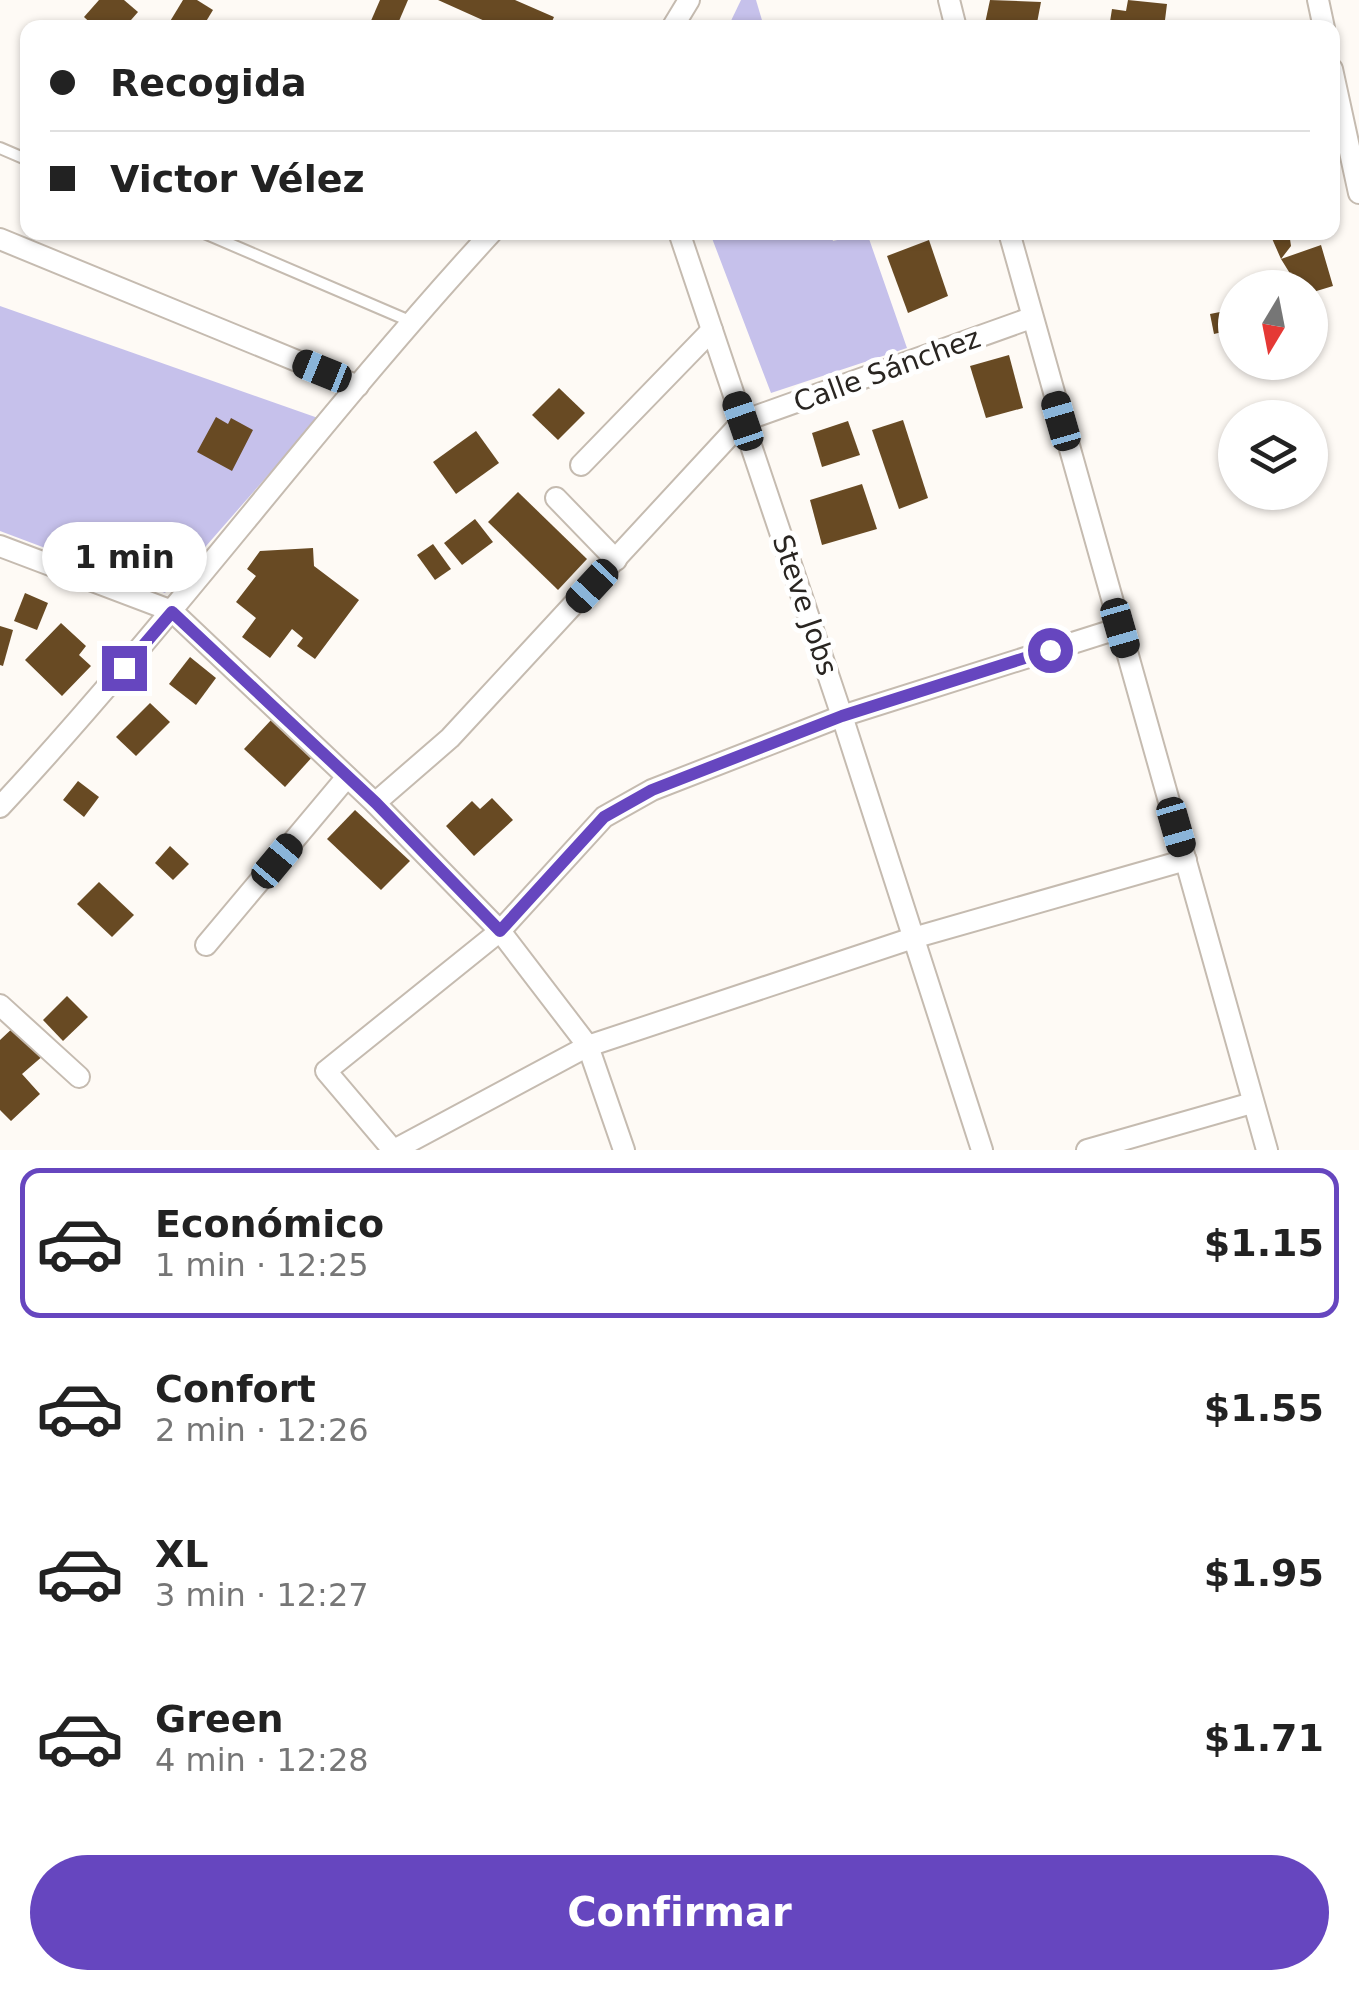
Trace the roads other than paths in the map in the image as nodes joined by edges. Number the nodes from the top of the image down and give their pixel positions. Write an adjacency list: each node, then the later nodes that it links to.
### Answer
1 (1340, 106): 2 (street)
2 (1359, 193)
3 (0, 240): 11 (street)
4 (221, 240): 9 (lane)
5 (485, 240): 9 (street)
6 (682, 240): 10 (street, Steve Jobs)
7 (1011, 240): 8 (street)
8 (1031, 318): 12 (street, Calle Sánchez); 18 (street)
9 (412, 322): 11 (street)
10 (712, 330): 12 (street, Steve Jobs); 13 (street)
11 (358, 386): 17 (street)
12 (743, 421): 16 (street); 19 (street, Steve Jobs)
13 (581, 465)
14 (556, 498): 16 (street)
15 (0, 546): 17 (street)
16 (616, 560): 21 (street)
17 (172, 612): 20 (street); 22 (street)
18 (1120, 628): 19 (street); 23 (street)
19 (842, 716): 24 (street); 25 (street, Steve Jobs)
20 (347, 777): 21 (street); 26 (street)
21 (376, 803): 24 (street)
22 (0, 807)
23 (1186, 860): 25 (street); 30 (street)
24 (500, 931): 28 (street); 31 (street)
25 (912, 938): 28 (street); 33 (street, Steve Jobs)
26 (206, 945)
27 (0, 1004): 29 (street)
28 (588, 1046): 31 (street); 32 (street)
29 (80, 1077)
30 (1252, 1103): 34 (street); 35 (street)
31 (393, 1150)
32 (624, 1150)
33 (982, 1150)
34 (1087, 1150)
35 (1267, 1150)

